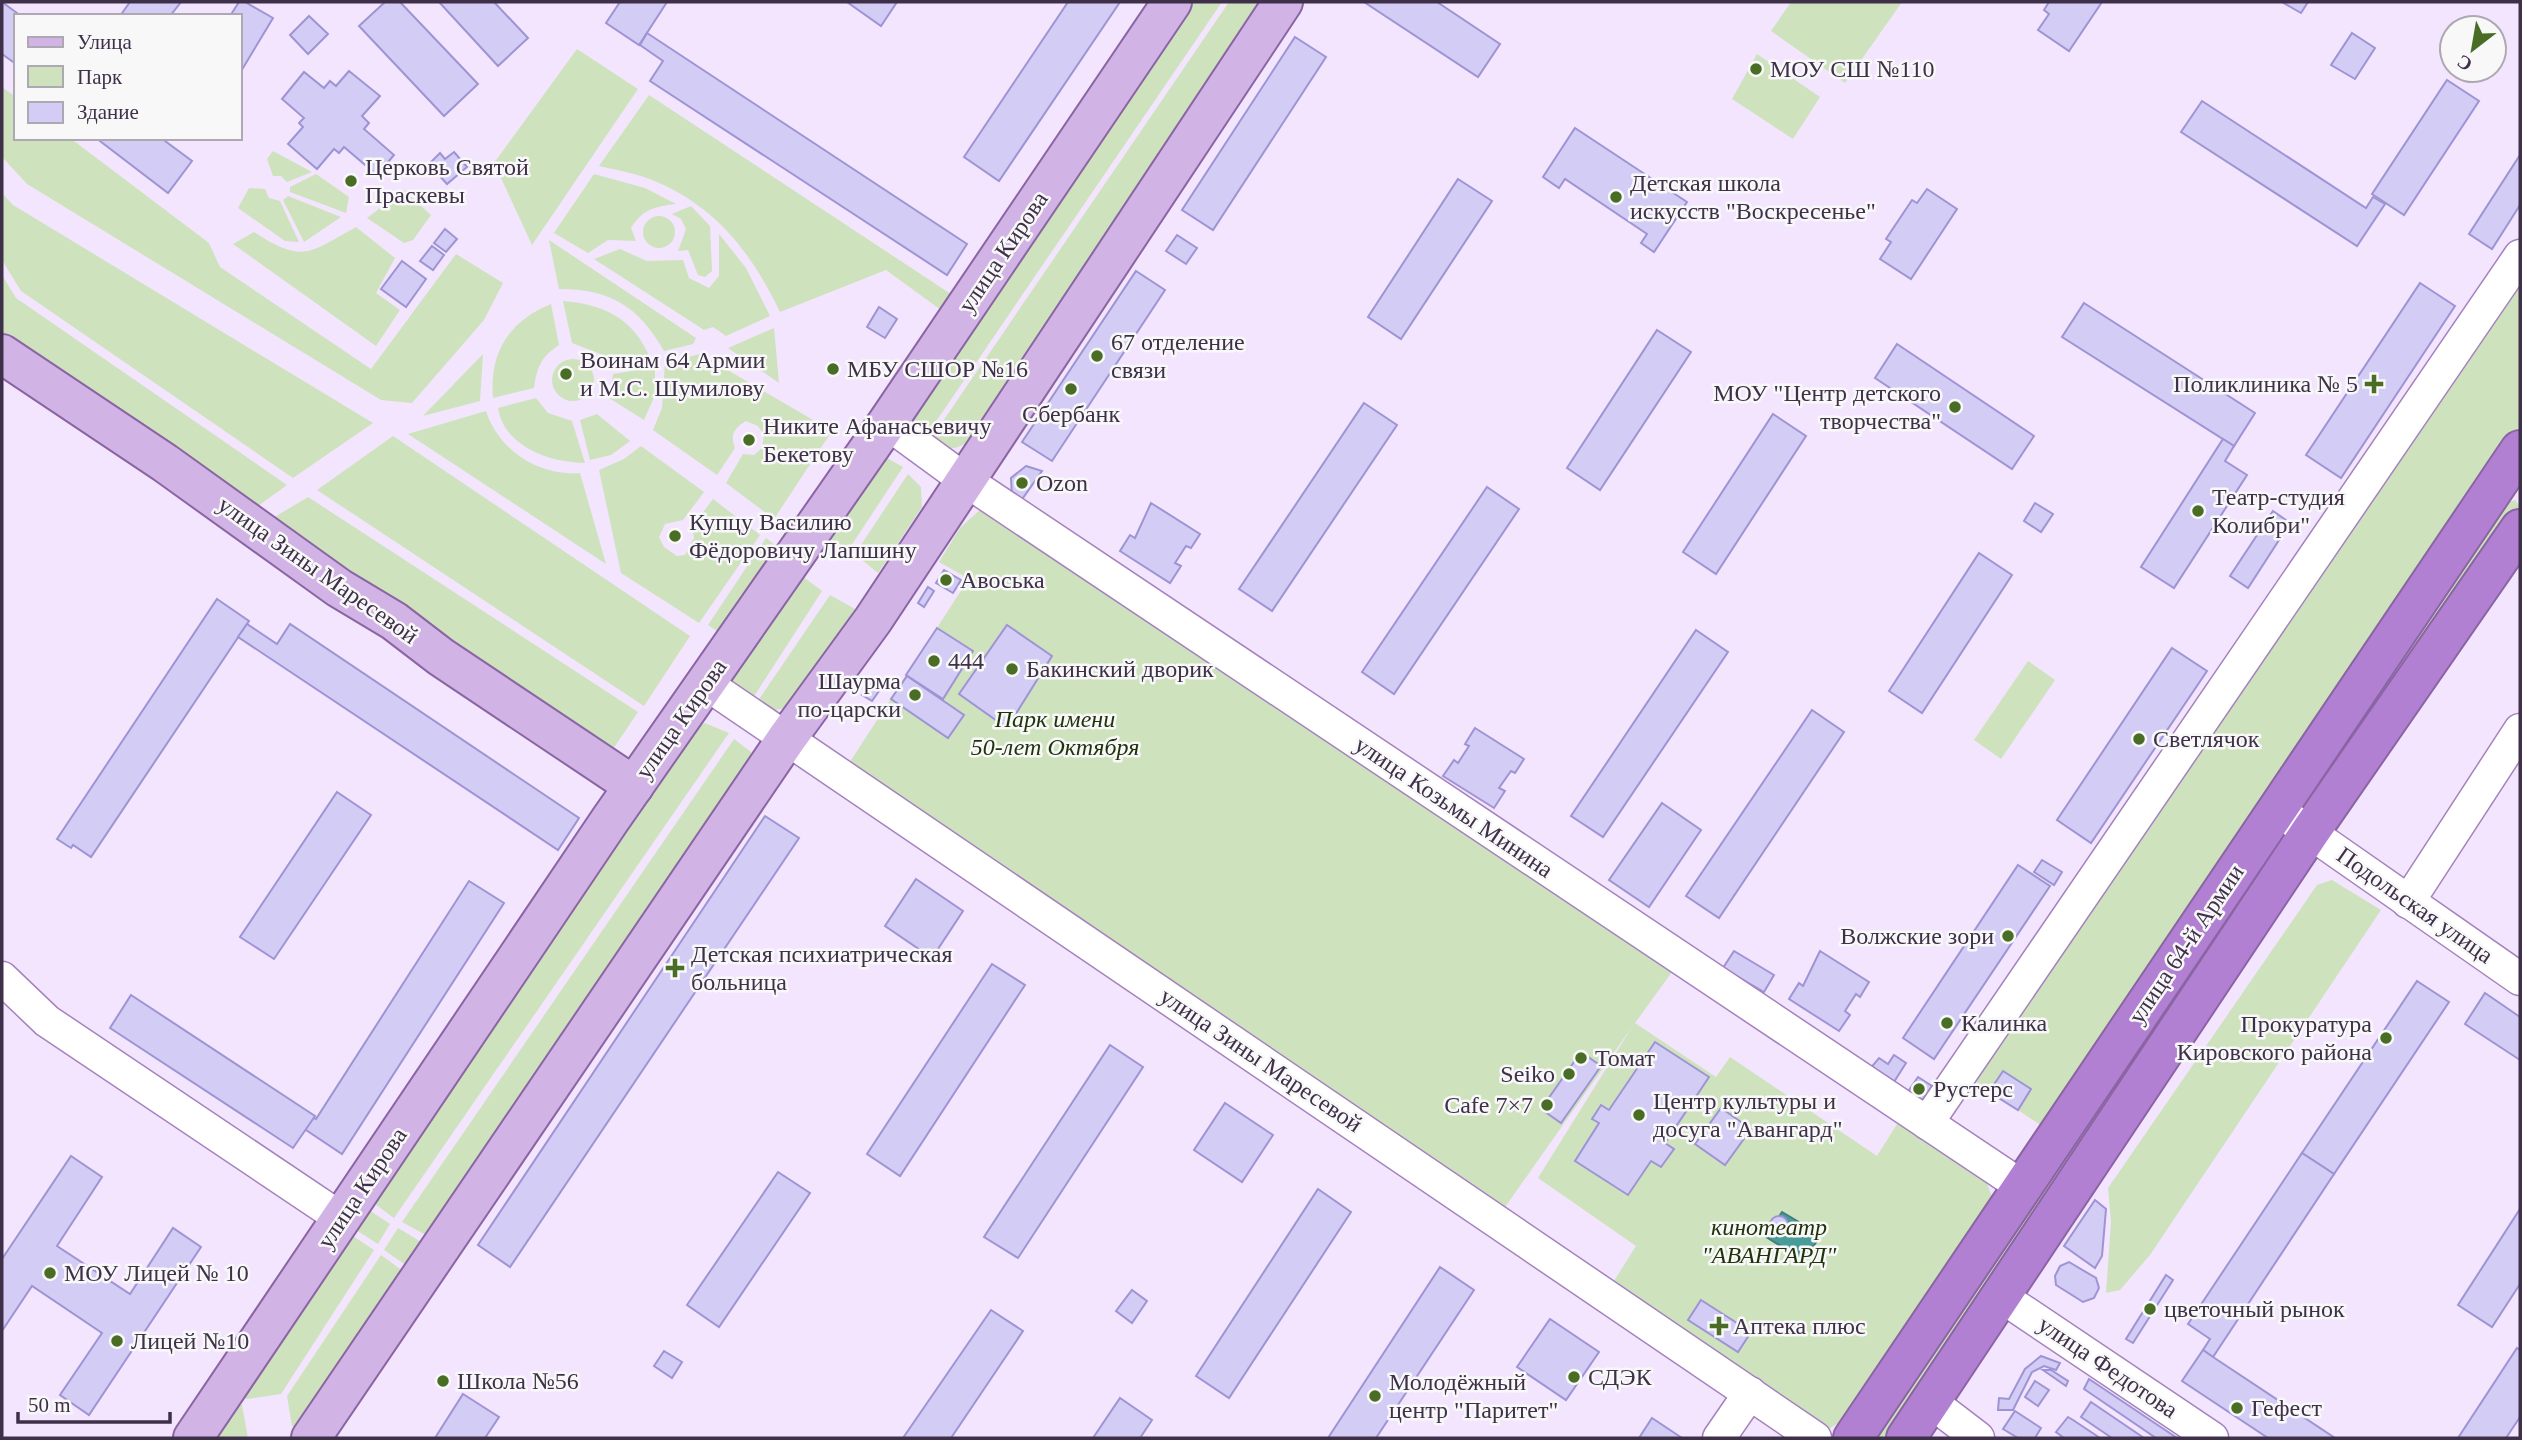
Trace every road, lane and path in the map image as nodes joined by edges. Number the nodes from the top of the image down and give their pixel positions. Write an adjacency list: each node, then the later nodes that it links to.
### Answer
1 (1172, 2): 5 (main road, улица Кирова)
2 (1283, 2): 7 (main road)
3 (2520, 256): 18 (street)
4 (2, 354): 12 (main road, улица Зины Маресевой)
5 (887, 423): 7 (street, улица Козьмы Минина); 9 (main road, улица Кирова)
6 (2518, 458): 13 (highway, улица 64-й Армии)
7 (965, 480): 11 (main road); 18 (street, улица Козьмы Минина)
8 (2520, 528): 14 (highway, улица 64-й Армии)
9 (705, 683): 11 (street, улица Зины Маресевой); 12 (main road, улица Кирова)
10 (2520, 730): 15 (street)
11 (787, 738): 22 (street, улица Зины Маресевой); 26 (main road)
12 (634, 786): 20 (main road, улица Кирова)
13 (2276, 810): 14 (street, Подольская улица); 19 (highway, улица 64-й Армии)
14 (2310, 832): 15 (street, Подольская улица); 21 (highway, улица 64-й Армии)
15 (2408, 902): 17 (street, Подольская улица)
16 (2, 978): 20 (street)
17 (2520, 979)
18 (1927, 1123): 19 (street, улица Козьмы Минина)
19 (2023, 1187): 29 (highway, улица 64-й Армии)
20 (342, 1219): 25 (main road, улица Кирова)
21 (2002, 1297): 23 (highway, улица 64-й Армии); 31 (street, улица Федотова)
22 (1750, 1394): 27 (street); 28 (street, улица Зины Маресевой)
23 (1931, 1402): 24 (street); 30 (highway, улица 64-й Армии)
24 (1968, 1436)
25 (193, 1438)
26 (311, 1438)
27 (1719, 1438)
28 (1815, 1438)
29 (1853, 1438)
30 (1906, 1438)
31 (2212, 1438)

